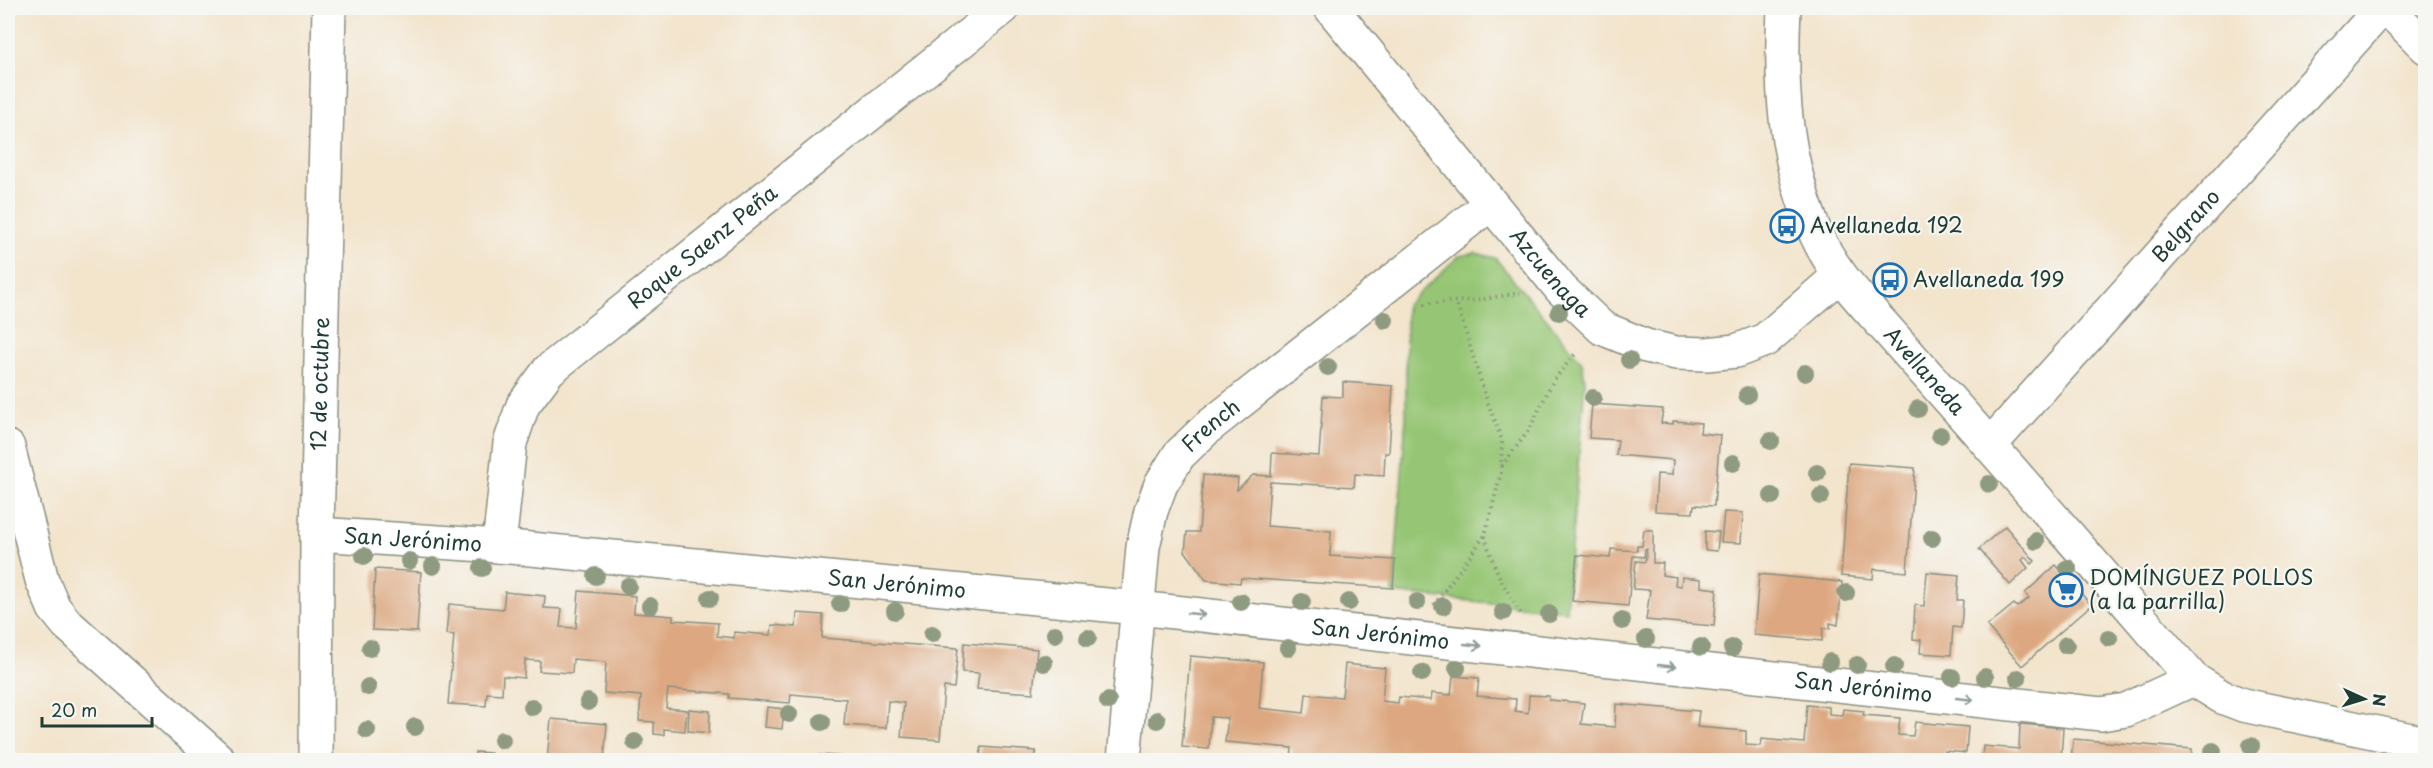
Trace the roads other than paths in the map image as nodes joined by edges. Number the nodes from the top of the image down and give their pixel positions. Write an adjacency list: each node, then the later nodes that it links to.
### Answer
1 (329, 8): 12 (street, 12 de octubre)
2 (1003, 8): 13 (street, Roque Saenz Peña)
3 (1331, 8): 8 (street, Azcuenaga)
4 (1784, 8): 9 (street, Avellaneda)
5 (2382, 8): 10 (street, Belgrano)
6 (2387, 8): 7 (street)
7 (2426, 48)
8 (1490, 204): 9 (street, Azcuenaga); 14 (street, French)
9 (1839, 276): 10 (street, Avellaneda)
10 (1990, 445): 15 (street, Avellaneda)
11 (8, 447): 17 (street)
12 (317, 534): 13 (street, San Jerónimo); 18 (street, 12 de octubre)
13 (499, 546): 14 (street, San Jerónimo)
14 (1138, 608): 15 (street, San Jerónimo, one-way to 15); 19 (street, French)
15 (2193, 679): 16 (street)
16 (2426, 743)
17 (219, 760)
18 (316, 760)
19 (1124, 760)

